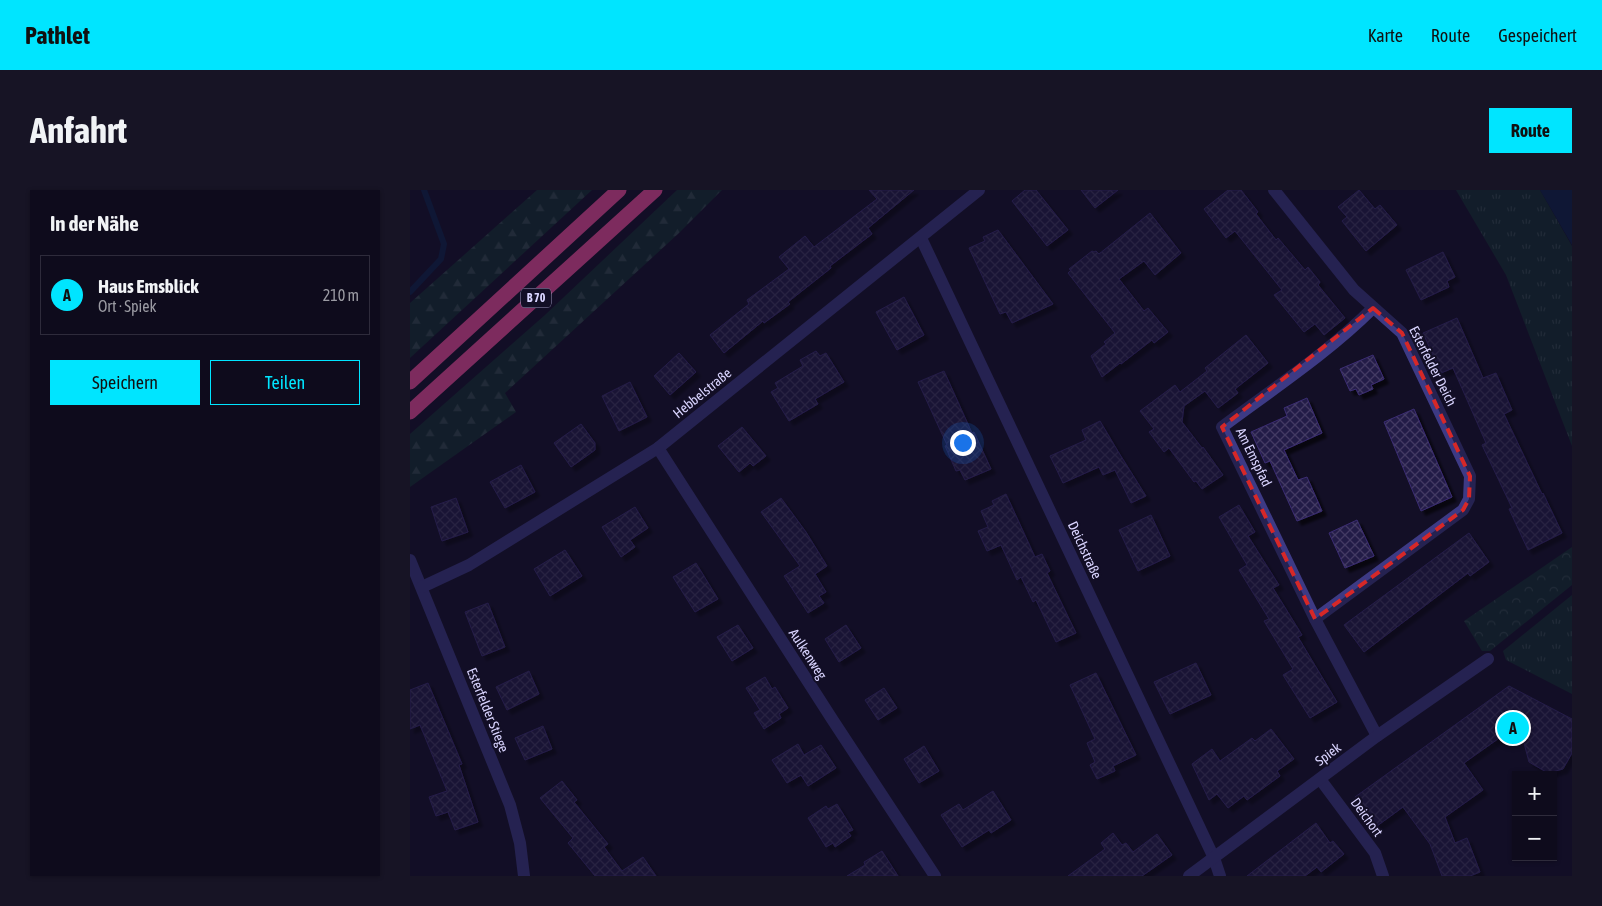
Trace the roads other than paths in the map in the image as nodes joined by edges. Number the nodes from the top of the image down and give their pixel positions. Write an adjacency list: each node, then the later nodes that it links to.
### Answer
1 (619, 190): 7 (highway, B 70)
2 (655, 190): 8 (highway, B 70)
3 (979, 190): 5 (street, Hebbelstraße)
4 (1274, 190): 6 (street, Esterfelder Deich)
5 (921, 238): 9 (street, Hebbelstraße); 16 (street, Deichstraße)
6 (1373, 308): 12 (street, Am Emspfad); 12 (street, Esterfelder Deich)
7 (410, 382)
8 (414, 409)
9 (658, 448): 11 (street, Hebbelstraße); 18 (street, Aulkenweg)
10 (410, 560): 11 (street, Esterfelder Stiege)
11 (422, 587): 17 (street, Esterfelder Stiege)
12 (1315, 619): 14 (street, Am Emspfad)
13 (1488, 659): 14 (street, Spiek)
14 (1377, 736): 15 (street, Spiek)
15 (1320, 779): 16 (street, Spiek); 21 (street, Deichort)
16 (1214, 858): 19 (street, Spiek); 20 (street, Deichstraße)
17 (524, 876)
18 (935, 876)
19 (1189, 876)
20 (1220, 876)
21 (1383, 876)

